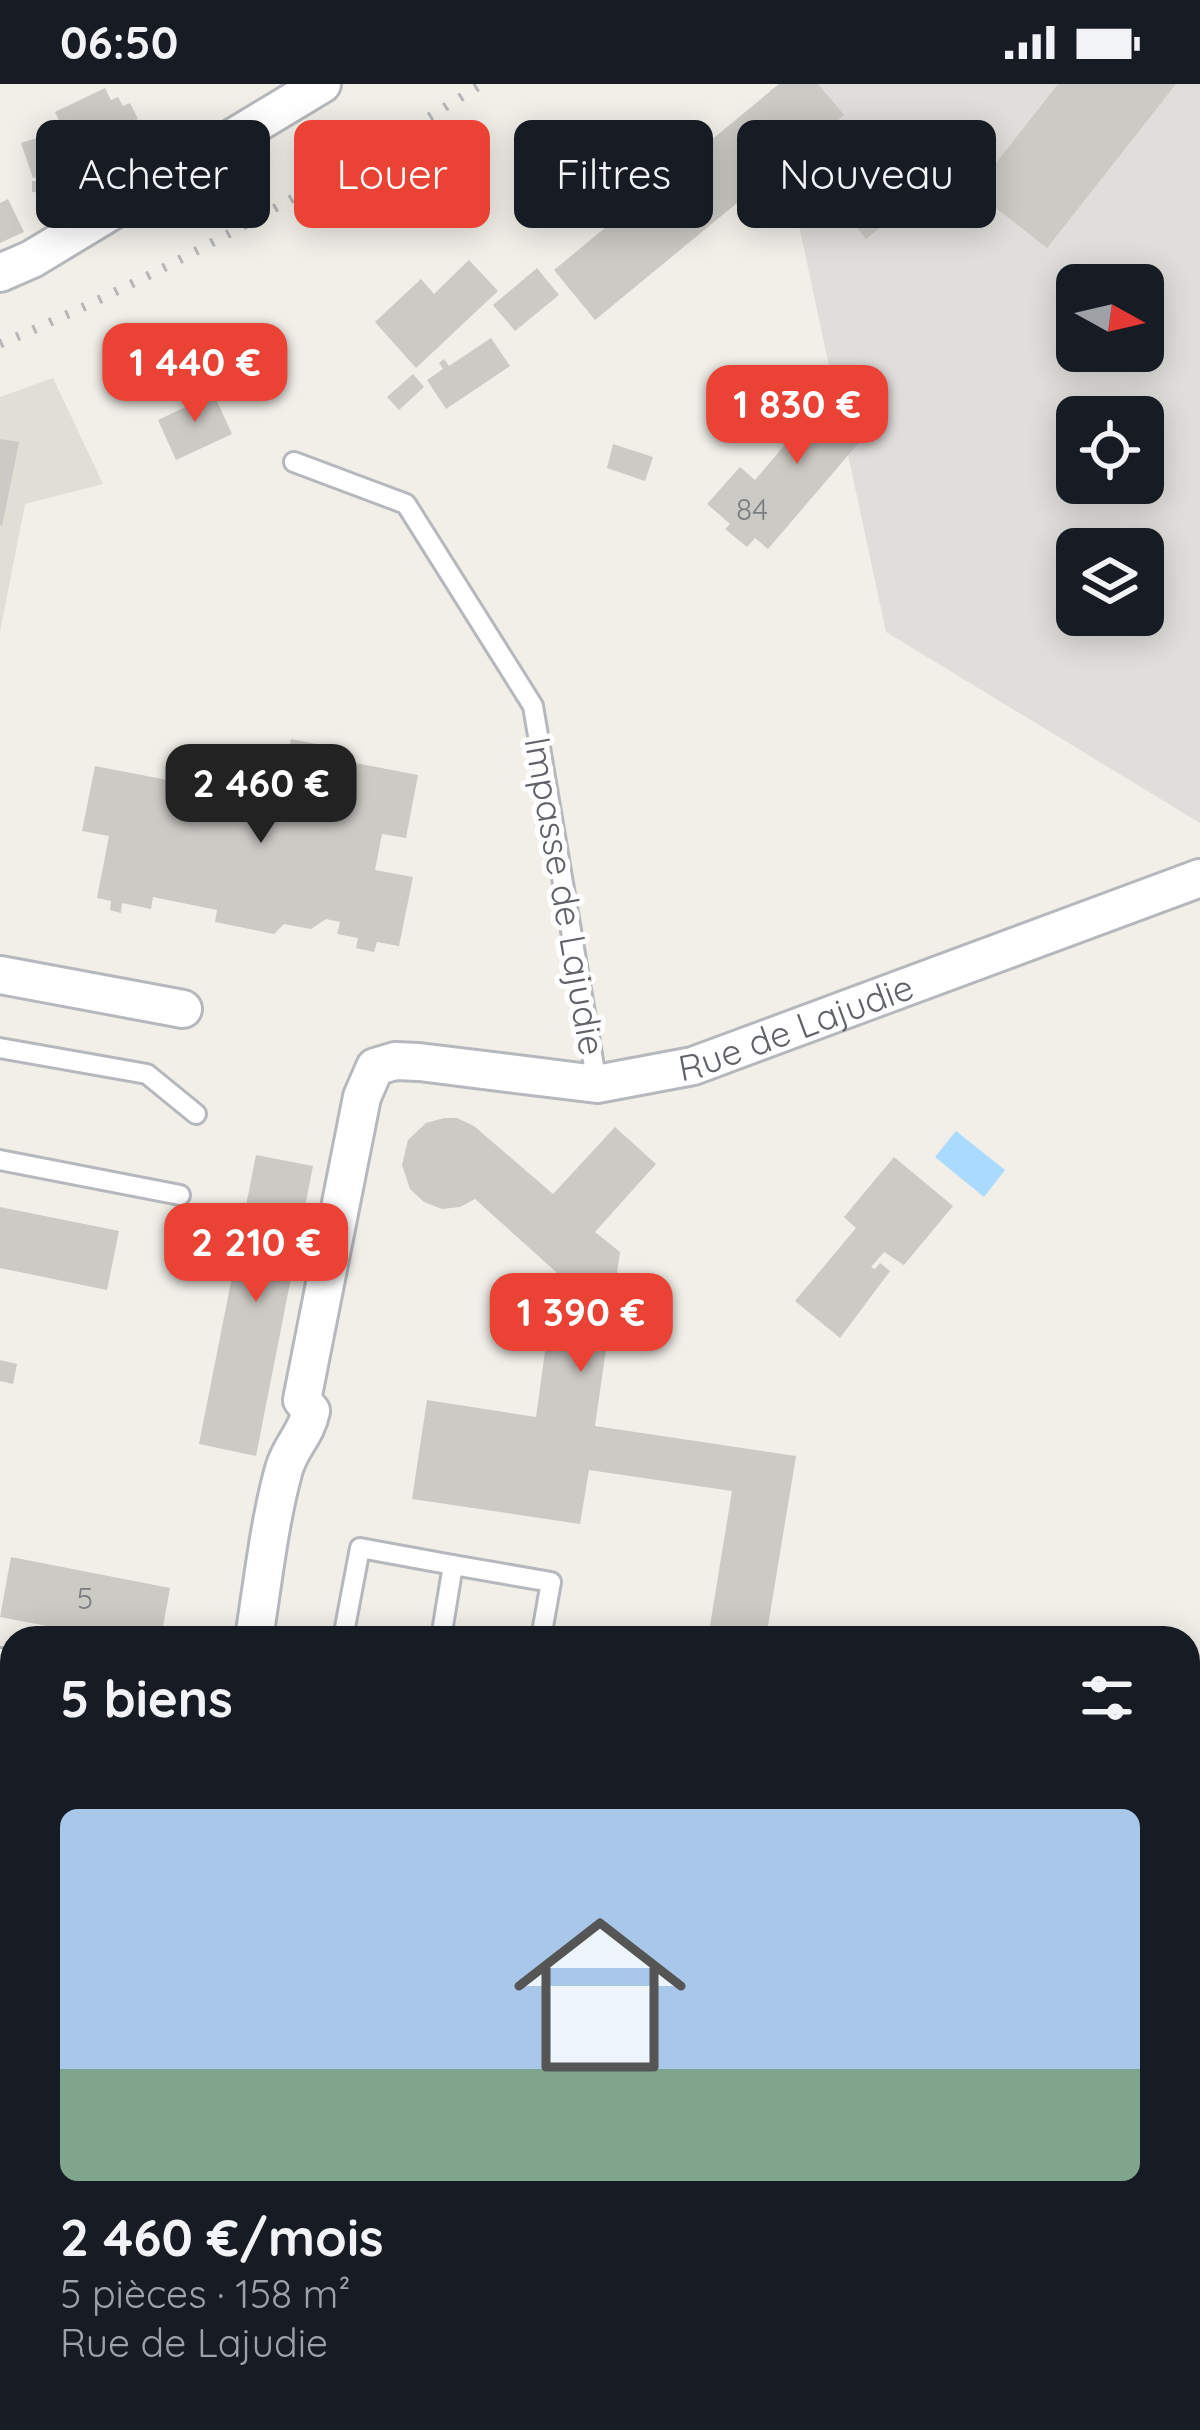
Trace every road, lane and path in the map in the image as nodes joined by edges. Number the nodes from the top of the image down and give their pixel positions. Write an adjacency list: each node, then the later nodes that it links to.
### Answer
1 (322, 84): 2 (street)
2 (0, 272)
3 (294, 462): 8 (lane, Impasse de Lajudie)
4 (1200, 878): 8 (street, Rue de Lajudie)
5 (0, 975): 6 (street)
6 (183, 1009)
7 (0, 1048): 9 (lane)
8 (597, 1084): 13 (street, Rue de Lajudie)
9 (196, 1114)
10 (0, 1160): 11 (lane)
11 (180, 1195)
12 (453, 1565): 14 (lane); 15 (lane); 16 (lane)
13 (256, 1626)
14 (346, 1626)
15 (443, 1626)
16 (543, 1626)

